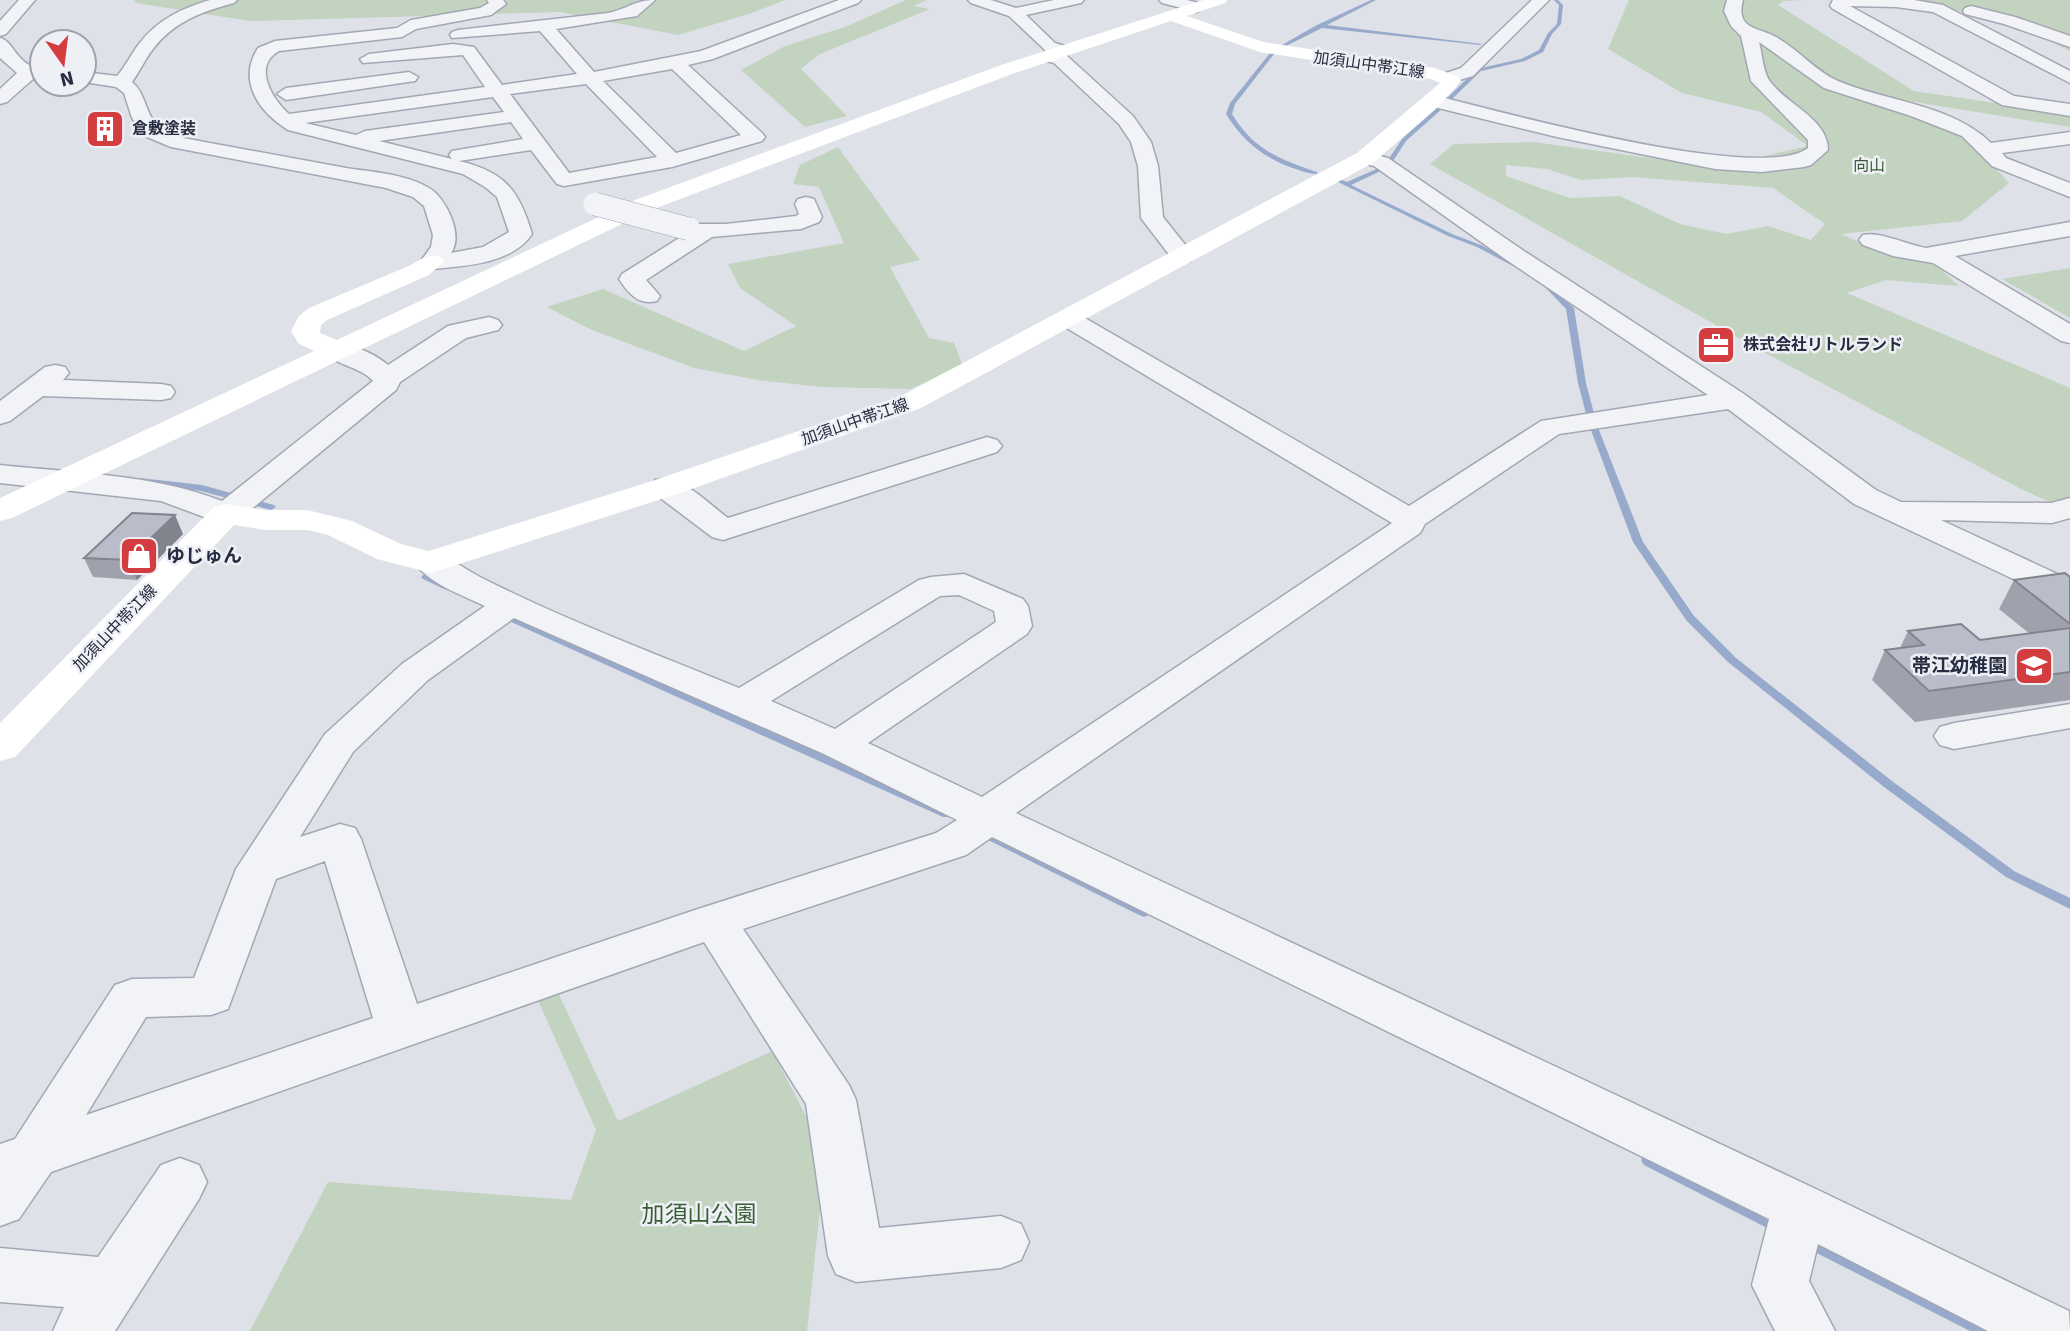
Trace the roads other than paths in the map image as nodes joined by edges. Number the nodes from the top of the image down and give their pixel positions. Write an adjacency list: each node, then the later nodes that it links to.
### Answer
1 (27, 0): 14 (street)
2 (229, 0): 38 (street)
3 (495, 0): 22 (street)
4 (647, 0): 20 (street)
5 (853, 0): 28 (street)
6 (976, 0): 13 (street)
7 (1076, 0): 13 (street)
8 (1219, 0): 12 (main road)
9 (1541, 0): 35 (street)
10 (1735, 0): 23 (street)
11 (1918, 0): 17 (street)
12 (1168, 8): 26 (main road); 35 (main road, 加須山中帯江線)
13 (1015, 13): 26 (street)
14 (7, 14): 21 (street)
15 (1924, 23): 16 (street)
16 (1963, 23): 17 (street); 18 (street); 29 (street)
17 (2018, 23): 25 (street)
18 (1872, 24): 19 (street); 30 (street)
19 (1898, 24)
20 (545, 26): 22 (street); 34 (street)
21 (0, 31)
22 (402, 32): 41 (street)
23 (1749, 34): 42 (street); 49 (street)
24 (0, 43): 31 (street)
25 (2070, 43)
26 (1055, 53): 61 (street); 68 (main road)
27 (348, 61): 39 (street)
28 (676, 63): 34 (street); 52 (street)
29 (2039, 64): 30 (street); 36 (street)
30 (1945, 65): 43 (street)
31 (28, 70)
32 (425, 75): 41 (street)
33 (28, 77): 40 (street)
34 (590, 78): 39 (street); 52 (street)
35 (1449, 78): 42 (main road, 加須山中帯江線)
36 (2070, 78)
37 (98, 79): 38 (street)
38 (121, 82): 63 (street)
39 (498, 91): 44 (street); 45 (street)
40 (0, 97)
41 (263, 97): 45 (street)
42 (1433, 101): 51 (main road, 加須山中帯江線)
43 (2070, 110)
44 (516, 116): 47 (street); 48 (street)
45 (283, 120): 47 (street)
46 (2070, 138): 49 (street)
47 (344, 140): 63 (street)
48 (537, 143): 50 (street); 54 (street)
49 (1988, 149): 55 (street)
50 (459, 155)
51 (1365, 158): 61 (main road, 加須山中帯江線); 73 (street)
52 (672, 161): 54 (street)
53 (2070, 179): 55 (street)
54 (564, 180): 59 (street, bridge)
55 (2049, 182): 56 (street)
56 (2070, 191)
57 (806, 204): 59 (street)
58 (2070, 229): 62 (street)
59 (698, 230): 64 (street)
60 (1871, 240): 62 (street)
61 (1182, 256): 65 (main road, 加須山中帯江線)
62 (1940, 257): 67 (street)
63 (432, 262): 68 (main road)
64 (648, 296)
65 (1069, 319): 78 (main road, 加須山中帯江線); 83 (street)
66 (489, 325): 70 (street)
67 (2070, 335)
68 (338, 351): 70 (street); 77 (main road)
69 (60, 369): 71 (street)
70 (387, 378): 79 (street)
71 (37, 387): 72 (street); 74 (street)
72 (161, 392)
73 (1734, 400): 81 (street); 83 (street)
74 (0, 415)
75 (987, 446): 78 (street)
76 (0, 474): 77 (street)
77 (65, 481): 79 (street); 82 (main road)
78 (666, 487): 84 (main road, 加須山中帯江線)
79 (238, 505): 84 (main road); 91 (main road, 加須山中帯江線)
80 (2070, 508): 81 (street)
81 (1895, 510): 85 (street)
82 (0, 511)
83 (1410, 520): 92 (street)
84 (431, 562): 86 (street)
85 (2070, 593)
86 (503, 610): 87 (street); 93 (street)
87 (743, 702): 90 (street); 90 (street)
88 (2070, 716): 89 (street)
89 (1954, 736)
90 (838, 745): 92 (street)
91 (0, 747)
92 (979, 825): 94 (street); 99 (street)
93 (258, 869): 95 (street); 96 (street)
94 (714, 921): 95 (street); 100 (street)
95 (401, 1029): 96 (street)
96 (16, 1162): 98 (street)
97 (180, 1182): 102 (street)
98 (0, 1202)
99 (1795, 1223): 104 (street); 105 (street)
100 (1001, 1242)
101 (0, 1275): 102 (street)
102 (112, 1285): 103 (street)
103 (82, 1331)
104 (1806, 1331)
105 (2048, 1331)

